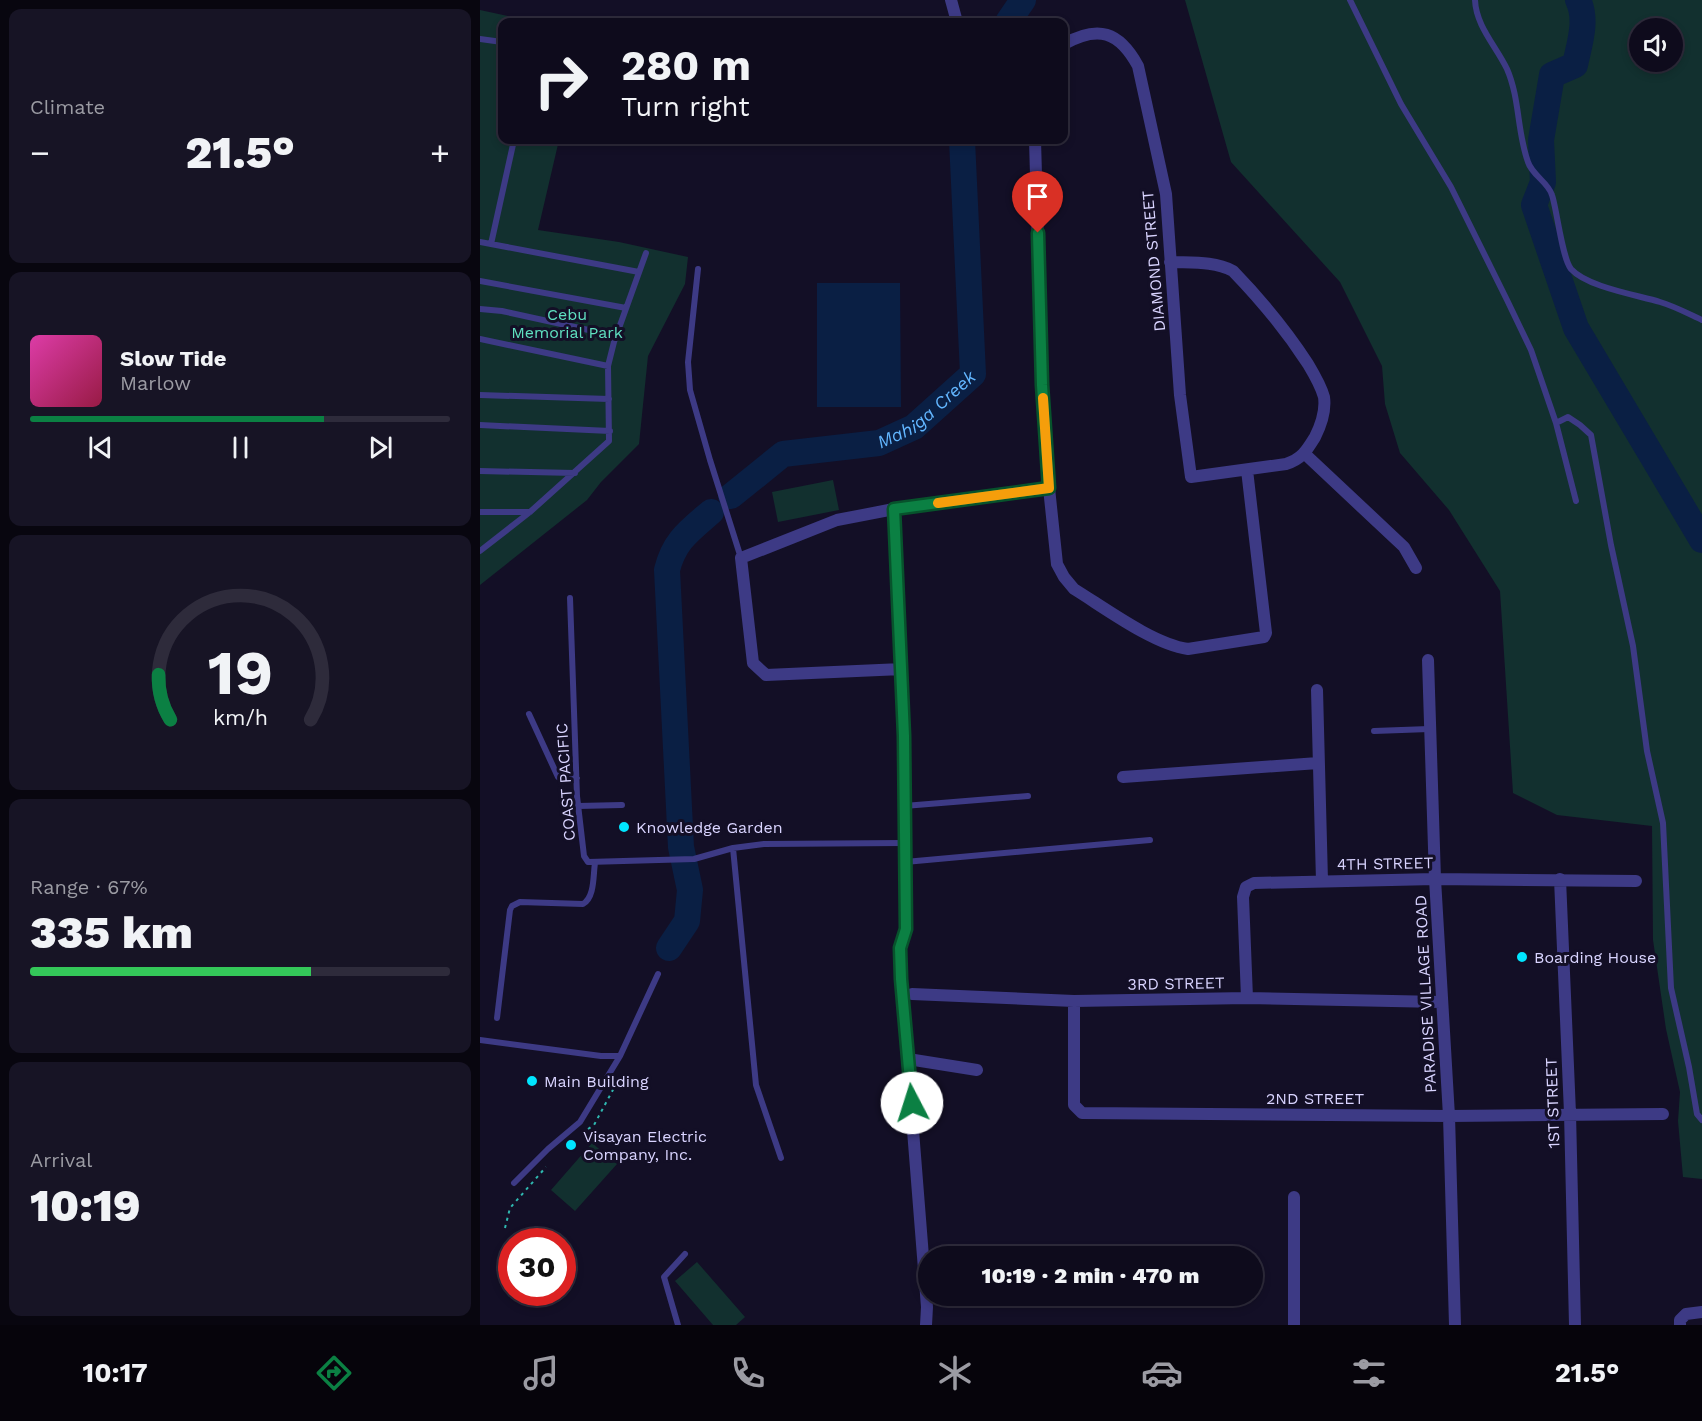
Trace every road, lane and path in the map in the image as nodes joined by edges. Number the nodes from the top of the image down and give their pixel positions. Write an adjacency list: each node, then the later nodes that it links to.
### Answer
1 (951, 0): 4 (street)
2 (1350, 0): 25 (lane)
3 (1475, 0): 19 (lane)
4 (956, 18)
5 (480, 39): 6 (lane)
6 (498, 41)
7 (1068, 42): 13 (street, DIAMOND STREET)
8 (513, 144): 11 (lane)
9 (1035, 144): 32 (street)
10 (480, 242): 11 (lane)
11 (491, 244): 15 (lane)
12 (646, 253): 15 (lane)
13 (1170, 262): 28 (street); 29 (street, DIAMOND STREET)
14 (698, 269): 38 (lane)
15 (639, 272): 17 (lane)
16 (480, 281): 17 (lane)
17 (626, 308): 20 (lane)
18 (480, 309): 20 (lane)
19 (1702, 320)
20 (616, 336): 22 (lane)
21 (480, 339): 22 (lane)
22 (608, 366): 24 (lane)
23 (480, 394): 24 (lane)
24 (609, 399): 27 (lane)
25 (1556, 423): 33 (lane); 76 (lane)
26 (480, 425): 27 (lane)
27 (610, 431): 31 (lane)
28 (1305, 454): 29 (street); 39 (street)
29 (1247, 470): 32 (street)
30 (480, 471): 31 (lane)
31 (575, 473): 36 (lane)
32 (1049, 488): 34 (street)
33 (1576, 501)
34 (894, 509): 38 (street); 42 (street)
35 (480, 512): 36 (lane)
36 (530, 512): 37 (lane)
37 (480, 551)
38 (741, 558): 42 (street)
39 (1416, 568)
40 (570, 598): 49 (lane, COAST PACIFIC)
41 (1428, 660): 45 (street, PARADISE VILLAGE ROAD)
42 (902, 669): 53 (street)
43 (1317, 690): 47 (street)
44 (529, 714): 49 (lane)
45 (1429, 729): 46 (lane); 59 (street, PARADISE VILLAGE ROAD)
46 (1374, 731)
47 (1318, 762): 48 (street); 61 (street)
48 (1122, 777)
49 (577, 778): 52 (lane, COAST PACIFIC)
50 (1028, 796): 53 (lane)
51 (622, 805): 52 (lane)
52 (578, 806): 57 (lane, COAST PACIFIC)
53 (903, 806): 55 (street)
54 (1150, 840): 58 (lane)
55 (903, 843): 56 (lane); 58 (street)
56 (733, 848): 57 (lane); 77 (lane)
57 (595, 862): 68 (lane)
58 (904, 862): 71 (street)
59 (1435, 879): 60 (street, 4TH STREET); 61 (street, 4TH STREET); 67 (street, PARADISE VILLAGE ROAD)
60 (1560, 879): 62 (street, 4TH STREET); 73 (street, 1ST STREET)
61 (1322, 881): 65 (street, 4TH STREET)
62 (1636, 881)
63 (658, 974): 70 (lane)
64 (912, 994): 66 (street, 3RD STREET)
65 (1247, 998): 66 (street, 3RD STREET); 67 (street, 3RD STREET)
66 (1074, 1001): 75 (street, 2ND STREET)
67 (1441, 1002): 75 (street, PARADISE VILLAGE ROAD)
68 (497, 1018)
69 (480, 1040): 70 (lane)
70 (620, 1056): 78 (lane)
71 (908, 1059): 72 (street); 83 (street)
72 (977, 1070)
73 (1570, 1113): 74 (street, 2ND STREET); 75 (street, 2ND STREET); 86 (street, 1ST STREET)
74 (1663, 1114)
75 (1449, 1116): 85 (street, PARADISE VILLAGE ROAD)
76 (1702, 1120)
77 (781, 1158)
78 (514, 1184)
79 (1294, 1197): 84 (street)
80 (685, 1254): 82 (lane)
81 (1702, 1312): 87 (street)
82 (678, 1325)
83 (926, 1325)
84 (1294, 1325)
85 (1455, 1325)
86 (1575, 1325)
87 (1680, 1325)

